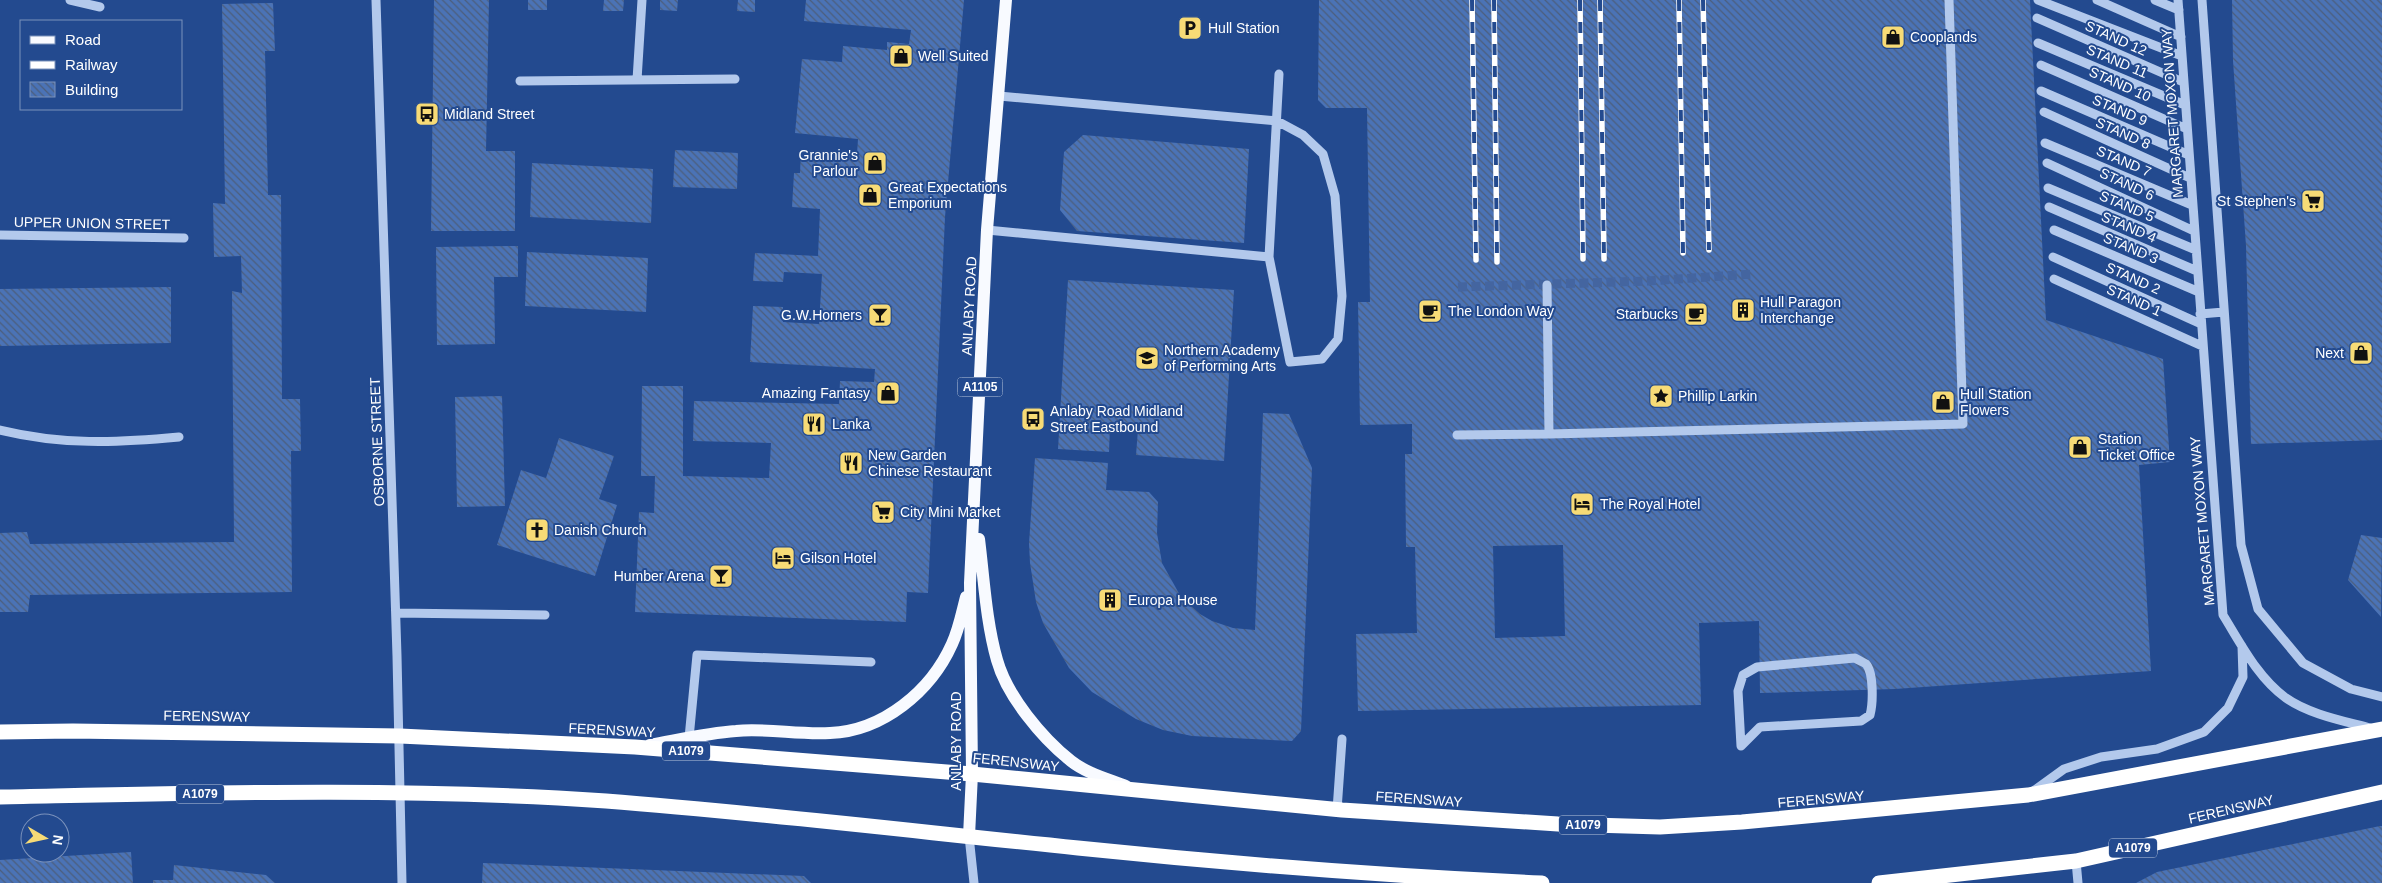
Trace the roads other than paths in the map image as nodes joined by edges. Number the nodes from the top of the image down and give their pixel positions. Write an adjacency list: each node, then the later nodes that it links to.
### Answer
1 (70, 0): 11 (street)
2 (376, 0): 58 (street, OSBORNE STREET)
3 (642, 0): 20 (street)
4 (1006, 0): 24 (main road, ANLABY ROAD / A1105)
5 (1949, 0): 53 (street)
6 (2038, 0): 16 (street)
7 (2097, 0): 14 (street)
8 (2155, 0): 12 (street)
9 (2178, 0): 12 (street, MARGARET MOXON WAY)
10 (2202, 0): 48 (street)
11 (100, 7)
12 (2179, 10): 14 (street, MARGARET MOXON WAY)
13 (2037, 18): 22 (street, STAND 12)
14 (2180, 37): 16 (street, MARGARET MOXON WAY)
15 (2038, 43): 25 (street, STAND 11)
16 (2182, 56): 22 (street, MARGARET MOXON WAY)
17 (2042, 65): 28 (street, STAND 10)
18 (1279, 74): 27 (street)
19 (735, 79): 20 (street)
20 (637, 80): 21 (street)
21 (520, 81)
22 (2183, 82): 25 (street, MARGARET MOXON WAY)
23 (2041, 91): 30 (street, STAND 9)
24 (999, 96): 27 (street); 36 (main road, ANLABY ROAD / A1105)
25 (2185, 105): 28 (street, MARGARET MOXON WAY)
26 (2044, 112): 32 (street, STAND 8)
27 (1277, 122): 42 (street); 42 (street)
28 (2187, 129): 30 (street, MARGARET MOXON WAY)
29 (2044, 143): 34 (street, STAND 7)
30 (2189, 154): 32 (street, MARGARET MOXON WAY)
31 (2048, 163): 38 (street, STAND 6)
32 (2190, 178): 34 (street, MARGARET MOXON WAY)
33 (2048, 188): 41 (street, STAND 5)
34 (2192, 205): 38 (street, MARGARET MOXON WAY)
35 (2049, 207): 44 (street, STAND 4)
36 (987, 230): 42 (street); 56 (main road, ANLABY ROAD / A1105)
37 (2054, 230): 47 (street, STAND 3)
38 (2194, 231): 41 (street, MARGARET MOXON WAY)
39 (0, 235): 40 (street, UPPER UNION STREET)
40 (184, 238)
41 (2196, 250): 44 (street, MARGARET MOXON WAY)
42 (1269, 257)
43 (2053, 257): 50 (street, STAND 2)
44 (2197, 271): 47 (street, MARGARET MOXON WAY)
45 (2054, 279): 51 (street, STAND 1)
46 (1547, 285): 53 (street)
47 (2199, 292): 49 (street, MARGARET MOXON WAY)
48 (2224, 312): 49 (street); 62 (street)
49 (2200, 314): 50 (street, MARGARET MOXON WAY)
50 (2201, 324): 51 (street, MARGARET MOXON WAY)
51 (2202, 346): 60 (street, MARGARET MOXON WAY)
52 (0, 430): 55 (street)
53 (1549, 434): 54 (street)
54 (1457, 435)
55 (179, 437)
56 (974, 507): 57 (main road, ANLABY ROAD / A1105); 71 (main road)
57 (970, 583): 66 (main road); 70 (main road, ANLABY ROAD / A1105)
58 (396, 613): 59 (street); 65 (street, OSBORNE STREET)
59 (545, 615)
60 (2242, 645): 63 (street, MARGARET MOXON WAY); 74 (street)
61 (870, 662): 66 (street)
62 (2382, 697)
63 (2380, 731): 74 (highway, FERENSWAY / A1079)
64 (0, 732): 65 (highway, FERENSWAY / A1079)
65 (400, 736): 69 (highway, FERENSWAY / A1079); 73 (street, OSBORNE STREET)
66 (689, 738): 69 (main road)
67 (1342, 739): 76 (street)
68 (1741, 746): 68 (street)
69 (635, 747): 70 (highway, FERENSWAY / A1079)
70 (972, 774): 71 (highway, FERENSWAY / A1079); 77 (main road, ANLABY ROAD / A1105)
71 (1139, 791): 76 (highway, FERENSWAY / A1079)
72 (2382, 792): 78 (highway, FERENSWAY / A1079)
73 (400, 793): 75 (highway, A1079); 77 (highway, A1079); 80 (street, OSBORNE STREET)
74 (2028, 795): 76 (highway, FERENSWAY / A1079)
75 (0, 797)
76 (1337, 810)
77 (969, 836): 79 (highway, A1079); 81 (street, ANLABY ROAD)
78 (2076, 861): 83 (highway, FERENSWAY / A1079); 84 (street)
79 (1439, 881): 82 (highway, A1079)
80 (402, 883)
81 (974, 883)
82 (1542, 883)
83 (1879, 883)
84 (2078, 883)

